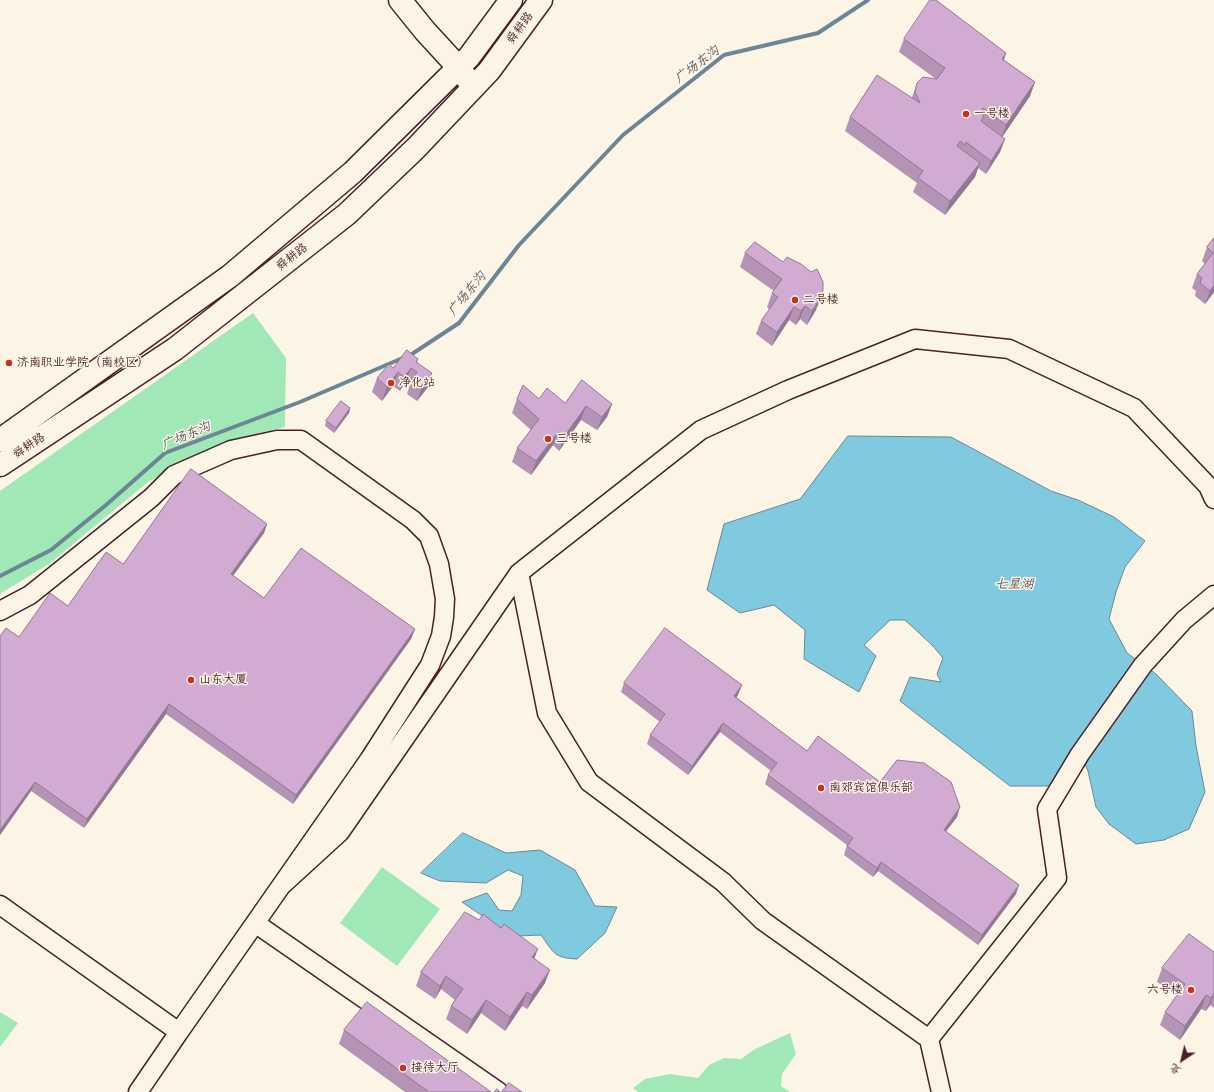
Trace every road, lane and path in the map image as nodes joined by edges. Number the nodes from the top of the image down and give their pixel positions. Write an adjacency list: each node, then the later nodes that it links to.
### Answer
1 (400, 0): 5 (main road)
2 (417, 0): 5 (main road)
3 (511, 0): 5 (main road, 舜耕路)
4 (541, 0): 6 (main road, 舜耕路)
5 (464, 62): 6 (main road); 7 (main road); 8 (main road, 舜耕路)
6 (489, 71): 7 (main road, 舜耕路)
7 (473, 88): 9 (main road, 舜耕路)
8 (0, 440)
9 (0, 466)
10 (1214, 499): 11 (street)
11 (519, 573): 14 (street); 18 (street)
12 (1214, 595): 18 (street)
13 (0, 611): 14 (street)
14 (282, 885): 16 (street)
15 (0, 905): 17 (street)
16 (255, 923): 17 (street); 20 (street)
17 (179, 1032): 19 (street)
18 (929, 1039): 21 (street)
19 (138, 1092)
20 (498, 1092)
21 (941, 1092)

